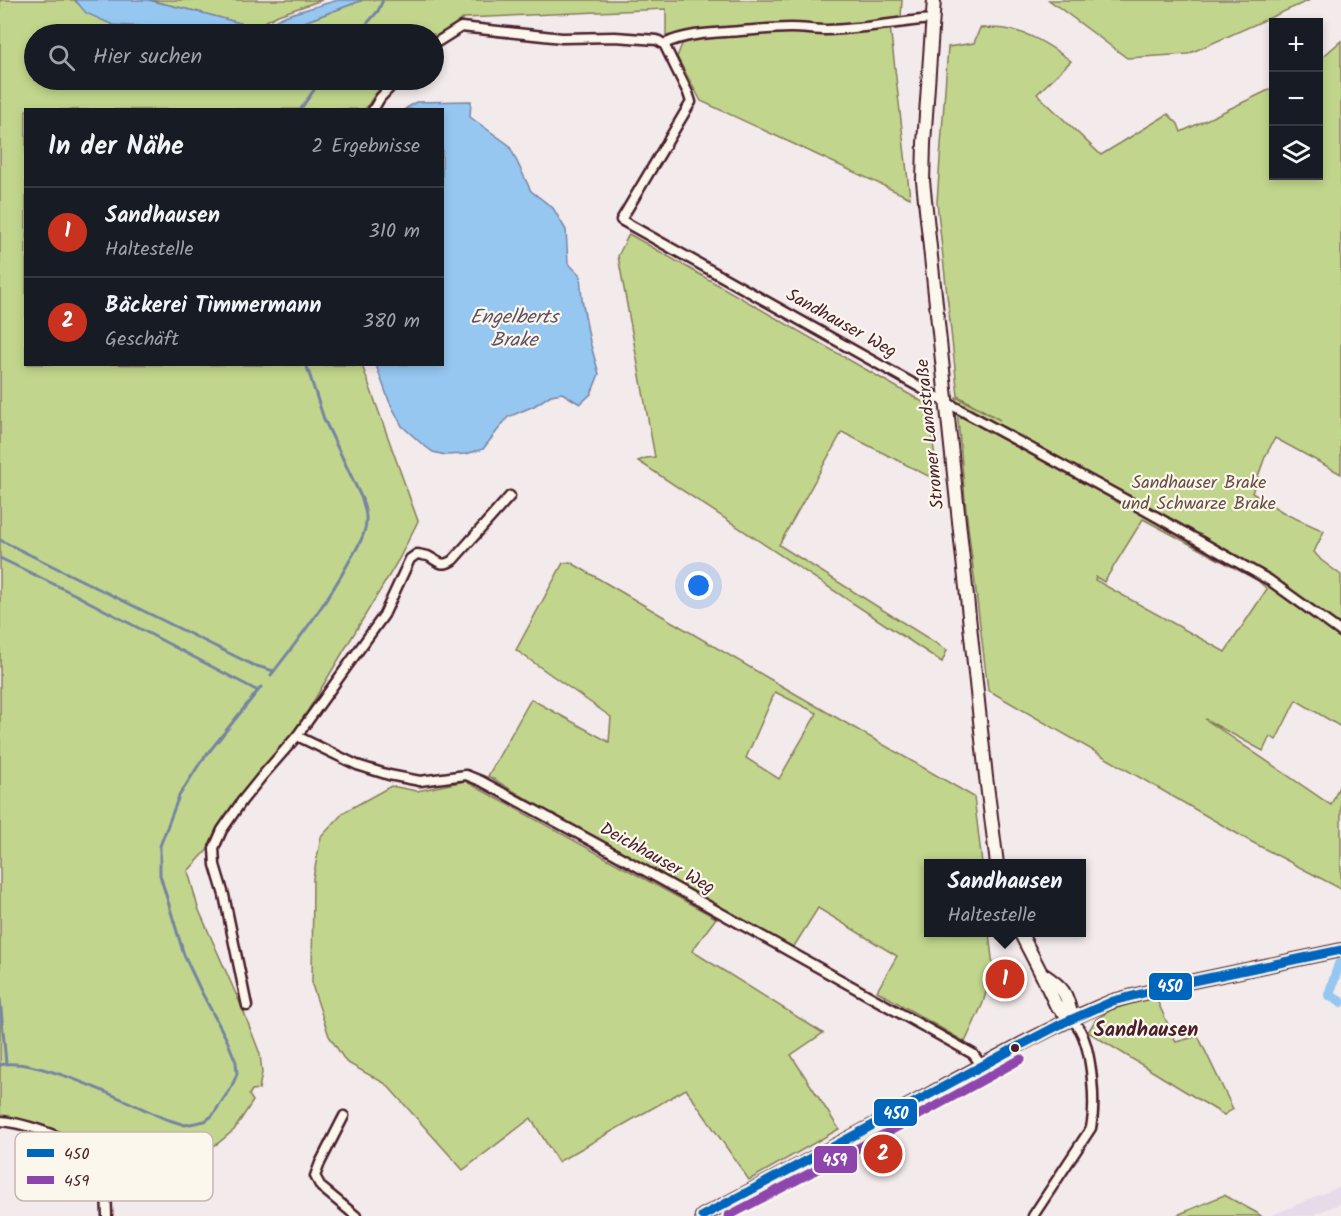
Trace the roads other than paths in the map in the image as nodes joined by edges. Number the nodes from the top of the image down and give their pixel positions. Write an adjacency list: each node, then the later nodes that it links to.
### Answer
1 (934, 0): 2 (main road, Stromer Landstraße)
2 (932, 19): 4 (street); 7 (main road, Stromer Landstraße)
3 (444, 38): 4 (street)
4 (664, 44): 7 (street, Sandhauser Weg)
5 (388, 90): 6 (street)
6 (374, 108)
7 (946, 402): 9 (street, Sandhauser Weg); 11 (main road, Stromer Landstraße)
8 (510, 496): 10 (street)
9 (1341, 632)
10 (297, 736): 14 (street); 16 (street, Deichhauser Weg)
11 (996, 859)
12 (1022, 937): 15 (main road)
13 (1341, 950): 15 (main road)
14 (247, 1006)
15 (1072, 1019): 16 (main road); 24 (street)
16 (982, 1066): 23 (main road)
17 (344, 1116): 22 (street)
18 (0, 1121): 19 (street)
19 (42, 1132)
20 (106, 1201): 21 (street)
21 (107, 1216)
22 (356, 1216)
23 (702, 1216)
24 (1033, 1216)

